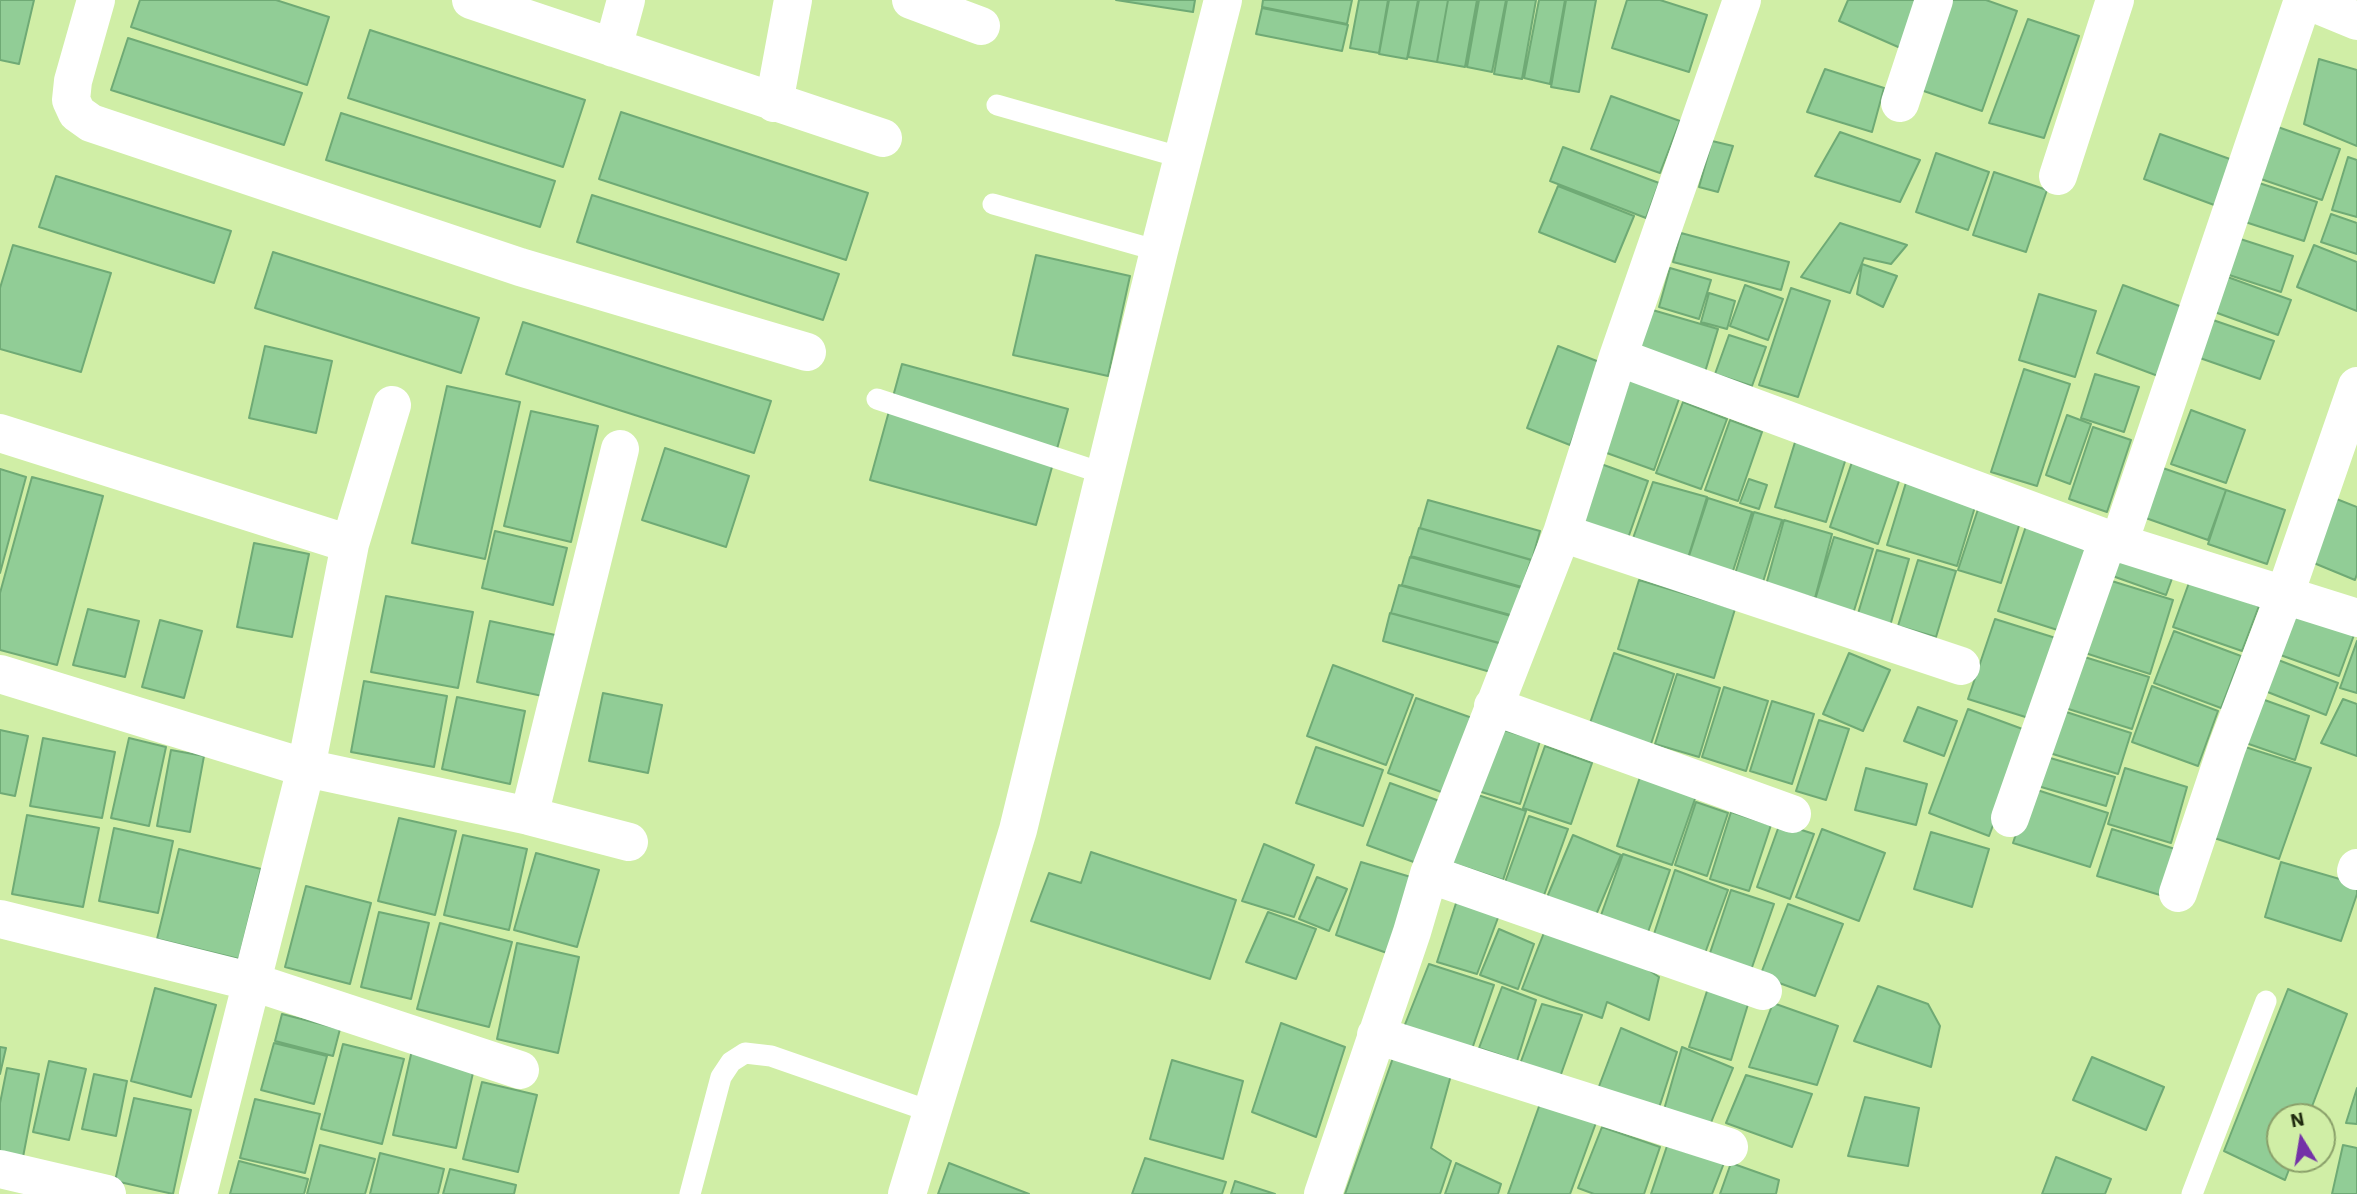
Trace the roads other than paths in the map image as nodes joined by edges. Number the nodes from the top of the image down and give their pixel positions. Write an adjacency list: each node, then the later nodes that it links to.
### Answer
1 (96, 0): 22 (street)
2 (471, 0): 13 (street)
3 (626, 0): 13 (street)
4 (793, 0): 14 (street)
5 (911, 0): 12 (street)
6 (1223, 0): 18 (street)
7 (1742, 0): 23 (street)
8 (1934, 0): 15 (street)
9 (2115, 0): 19 (street)
10 (2304, 0): 11 (street); 31 (street)
11 (2357, 21)
12 (981, 26)
13 (613, 48): 14 (street)
14 (774, 103): 17 (street)
15 (1899, 103)
16 (997, 105): 18 (lane)
17 (883, 138)
18 (1183, 158): 21 (street)
19 (2058, 176)
20 (993, 204): 21 (lane)
21 (1159, 251): 29 (street)
22 (807, 352)
23 (1618, 358): 30 (street); 31 (street)
24 (2357, 386): 33 (street)
25 (877, 399): 29 (lane)
26 (392, 405): 32 (street)
27 (0, 433): 32 (street)
28 (620, 449): 40 (street)
29 (1105, 474): 51 (street)
30 (1562, 533): 35 (street); 37 (street)
31 (2114, 541): 33 (street); 41 (street)
32 (350, 544): 38 (street)
33 (2285, 594): 34 (street); 44 (street)
34 (2357, 618)
35 (1961, 666)
36 (0, 674): 38 (street)
37 (1493, 706): 39 (street); 43 (street)
38 (306, 768): 40 (street); 46 (street)
39 (1792, 814)
40 (529, 816): 42 (street)
41 (2010, 818)
42 (629, 842)
43 (1429, 874): 47 (street); 49 (street)
44 (2178, 892)
45 (0, 919): 46 (street)
46 (253, 982): 50 (street); 55 (street)
47 (1763, 991)
48 (2266, 1001): 59 (lane)
49 (1377, 1035): 52 (street); 58 (street)
50 (520, 1070)
51 (932, 1112): 56 (lane); 57 (street)
52 (1729, 1147)
53 (0, 1169): 54 (street)
54 (107, 1194)
55 (198, 1194)
56 (690, 1194)
57 (907, 1194)
58 (1323, 1194)
59 (2192, 1194)

